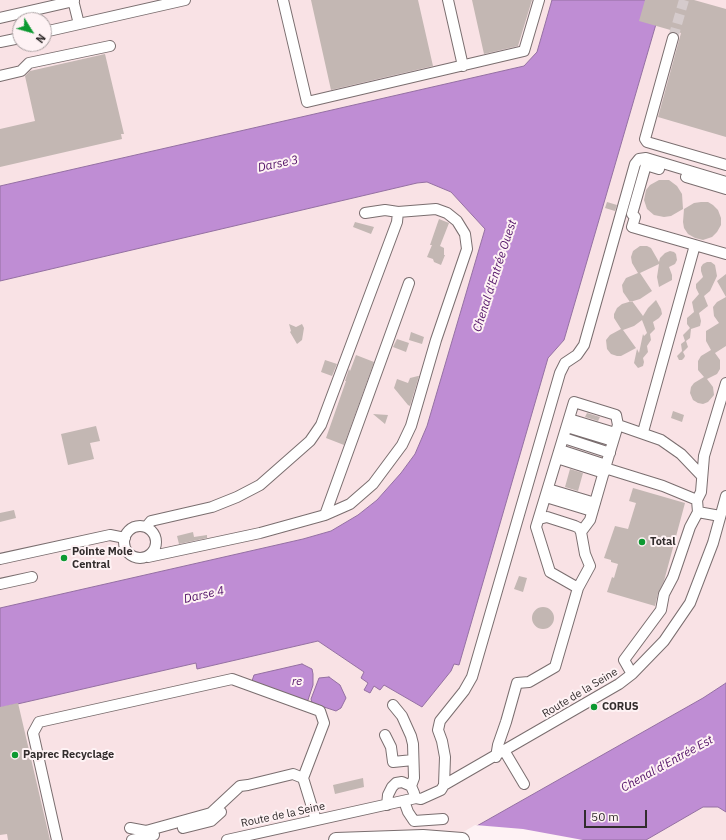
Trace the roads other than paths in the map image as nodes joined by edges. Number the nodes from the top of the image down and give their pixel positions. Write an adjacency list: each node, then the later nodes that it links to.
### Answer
1 (74, 0): 6 (street); 7 (street)
2 (185, 0): 7 (street)
3 (283, 0): 13 (street)
4 (448, 0): 13 (street)
5 (539, 0): 13 (street)
6 (0, 18)
7 (79, 24): 8 (street)
8 (52, 30)
9 (672, 38): 15 (street)
10 (12, 40): 11 (street)
11 (0, 42)
12 (110, 46): 14 (street)
13 (463, 66)
14 (0, 76)
15 (726, 165)
16 (726, 182): 54 (street)
17 (726, 189): 20 (street)
18 (398, 212): 19 (street); 37 (street); 40 (street)
19 (365, 214)
20 (696, 245): 21 (street); 25 (street)
21 (726, 254)
22 (410, 283): 37 (street)
23 (726, 383): 31 (street)
24 (568, 423): 26 (street); 26 (street); 27 (street)
25 (643, 432): 26 (street); 31 (street)
26 (616, 433): 28 (street)
27 (564, 438): 28 (street); 29 (street)
28 (610, 453): 30 (street)
29 (558, 454): 30 (street); 32 (street)
30 (605, 468): 34 (street); 35 (street)
31 (702, 476): 34 (street)
32 (547, 493): 35 (street); 39 (street)
33 (726, 496): 38 (street, Route de la Seine)
34 (697, 500): 36 (street)
35 (594, 507): 41 (street)
36 (698, 512): 38 (street); 48 (street)
37 (325, 515): 43 (street)
38 (720, 516): 48 (street, Route de la Seine)
39 (539, 519): 41 (street); 47 (street)
40 (146, 527): 42 (street); 43 (street)
41 (581, 532): 47 (street)
42 (125, 538): 43 (street); 44 (street)
43 (148, 557)
44 (0, 559)
45 (32, 576): 46 (street)
46 (0, 584)
47 (578, 588): 51 (street)
48 (632, 674): 51 (street, Route de la Seine)
49 (393, 705): 52 (street)
50 (385, 735): 52 (street)
51 (500, 754): 54 (street, Route de la Seine); 55 (street)
52 (413, 760): 57 (street)
53 (303, 778): 56 (street); 62 (street); 64 (street)
54 (444, 784): 58 (street, Route de la Seine)
55 (524, 784)
56 (248, 785): 63 (street); 65 (street)
57 (411, 786): 58 (street); 60 (street)
58 (416, 798): 59 (street, Route de la Seine)
59 (404, 801): 60 (street, Route de la Seine); 61 (street)
60 (387, 805): 62 (street, Route de la Seine)
61 (443, 819)
62 (316, 820): 66 (street, Route de la Seine)
63 (130, 828)
64 (57, 840)
65 (132, 840)
66 (226, 840)
67 (336, 840): 68 (highway)
68 (462, 840)

